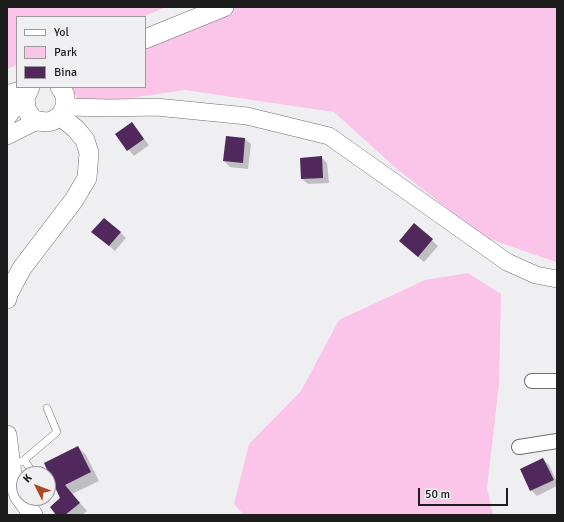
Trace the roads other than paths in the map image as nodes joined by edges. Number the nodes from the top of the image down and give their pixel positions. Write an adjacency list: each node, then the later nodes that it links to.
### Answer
1 (224, 7): 2 (main road)
2 (146, 39)
3 (30, 88): 4 (main road); 6 (street); 7 (main road)
4 (7, 95)
5 (62, 97): 7 (main road); 9 (street); 10 (main road)
6 (7, 118)
7 (37, 121): 8 (street)
8 (7, 136)
9 (557, 279)
10 (7, 299)
11 (532, 381): 12 (street)
12 (557, 381)
13 (47, 408): 17 (lane)
14 (7, 434): 17 (main road)
15 (557, 441): 16 (street)
16 (519, 447)
17 (18, 462): 19 (main road); 20 (lane)
18 (16, 466): 21 (main road)
19 (16, 466)
20 (23, 466)
21 (16, 486)

